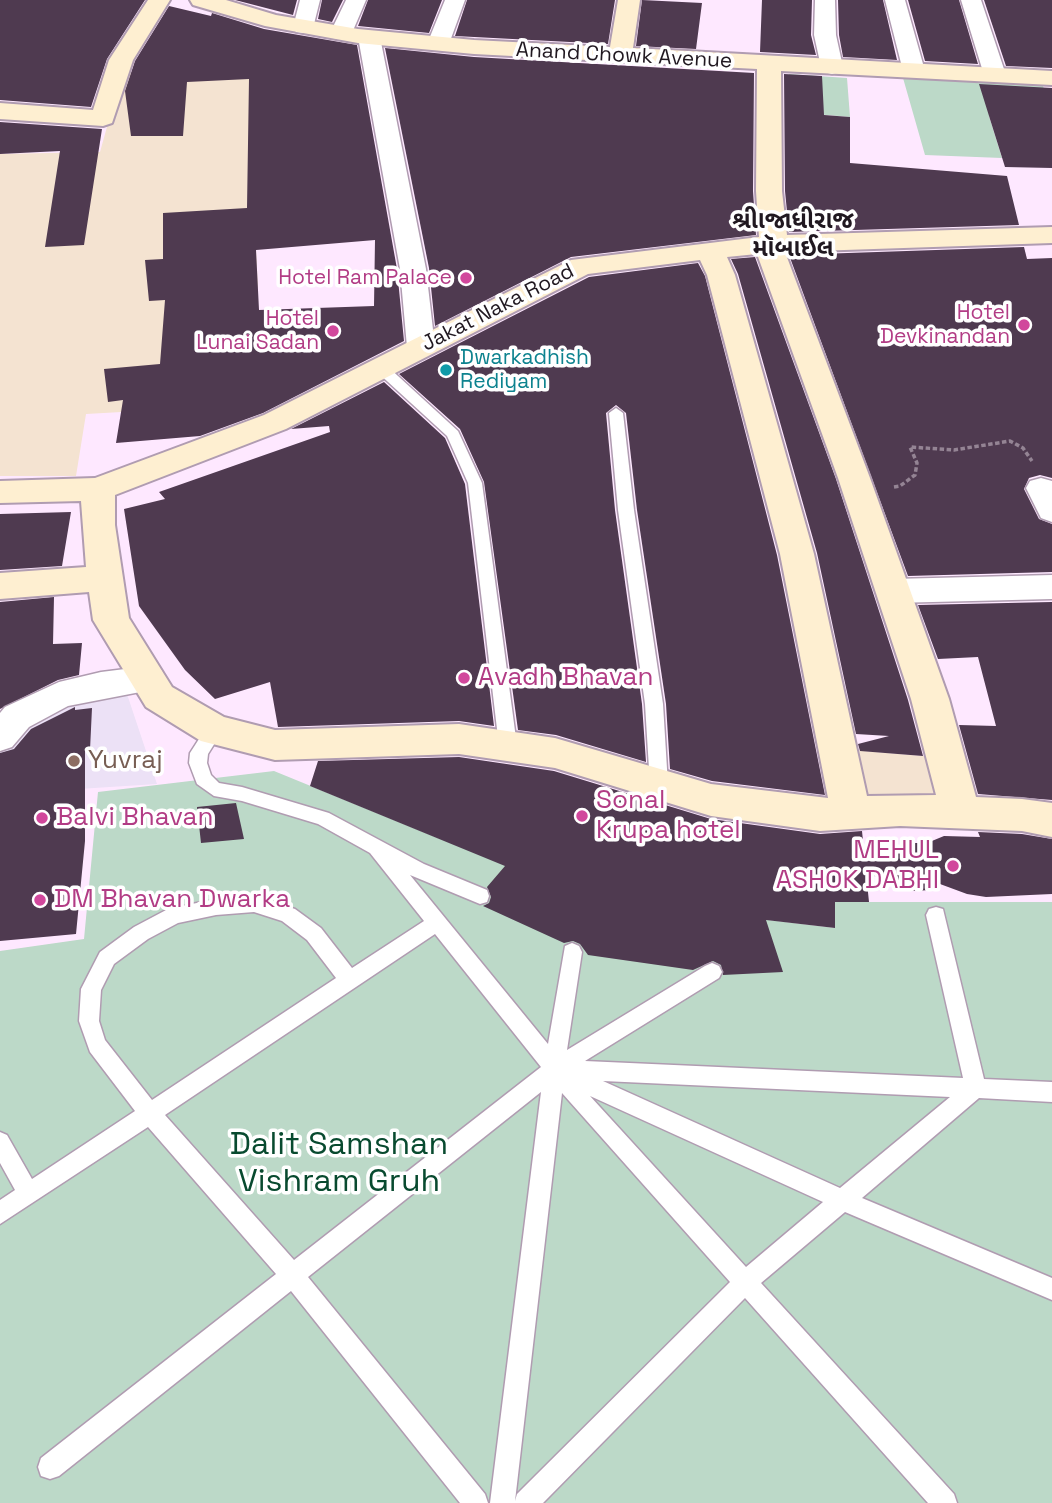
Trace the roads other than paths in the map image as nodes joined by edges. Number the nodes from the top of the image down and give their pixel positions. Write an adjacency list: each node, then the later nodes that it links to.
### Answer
1 (159, 0): 20 (street)
2 (201, 0): 10 (street, Anand Chowk Avenue)
3 (310, 0): 10 (street)
4 (356, 0): 11 (street)
5 (455, 0): 13 (street)
6 (629, 0): 14 (street)
7 (825, 0): 16 (street)
8 (895, 0): 17 (street)
9 (971, 0): 18 (street)
10 (304, 26): 11 (street, Anand Chowk Avenue)
11 (341, 33): 12 (street, Anand Chowk Avenue)
12 (369, 37): 13 (street, Anand Chowk Avenue); 24 (street)
13 (438, 44): 14 (street, Anand Chowk Avenue)
14 (620, 56): 15 (street, Anand Chowk Avenue)
15 (769, 64): 16 (street, Anand Chowk Avenue); 22 (street)
16 (832, 67): 17 (street, Anand Chowk Avenue)
17 (914, 71): 18 (street, Anand Chowk Avenue)
18 (995, 75): 19 (street, Anand Chowk Avenue)
19 (1052, 78)
20 (0, 111)
21 (1052, 235): 22 (street, Jakat Naka Road)
22 (771, 244): 23 (street, Jakat Naka Road); 32 (street)
23 (710, 251): 24 (street, Jakat Naka Road); 38 (street)
24 (421, 346): 25 (street, Jakat Naka Road)
25 (381, 368): 27 (street, Jakat Naka Road); 36 (lane)
26 (616, 413): 37 (lane)
27 (98, 489): 28 (street, Jakat Naka Road); 29 (street)
28 (0, 492)
29 (104, 577): 30 (street); 33 (street)
30 (0, 586)
31 (1052, 587): 32 (street)
32 (893, 592): 39 (street)
33 (149, 679): 34 (street); 35 (street)
34 (214, 730): 36 (street); 41 (lane)
35 (0, 737)
36 (508, 746): 37 (street)
37 (659, 785): 38 (street)
38 (851, 812): 39 (street)
39 (960, 812): 40 (street)
40 (1052, 820)
41 (375, 846): 42 (lane); 44 (lane)
42 (480, 896)
43 (936, 915): 49 (lane)
44 (436, 923): 47 (lane); 48 (lane)
45 (572, 952): 48 (lane)
46 (712, 972): 48 (lane)
47 (350, 981): 51 (lane); 51 (lane)
48 (554, 1069): 49 (lane); 54 (lane); 56 (lane); 57 (lane); 61 (lane)
49 (976, 1088): 50 (lane); 54 (lane)
50 (1052, 1092)
51 (150, 1113): 53 (lane); 56 (lane)
52 (0, 1142): 53 (lane)
53 (29, 1194): 55 (lane)
54 (842, 1200): 57 (lane); 58 (lane)
55 (0, 1213)
56 (292, 1275): 59 (lane); 60 (lane)
57 (745, 1282): 62 (lane); 63 (lane)
58 (1052, 1289)
59 (50, 1467)
60 (476, 1503)
61 (502, 1503)
62 (526, 1503)
63 (945, 1503)

